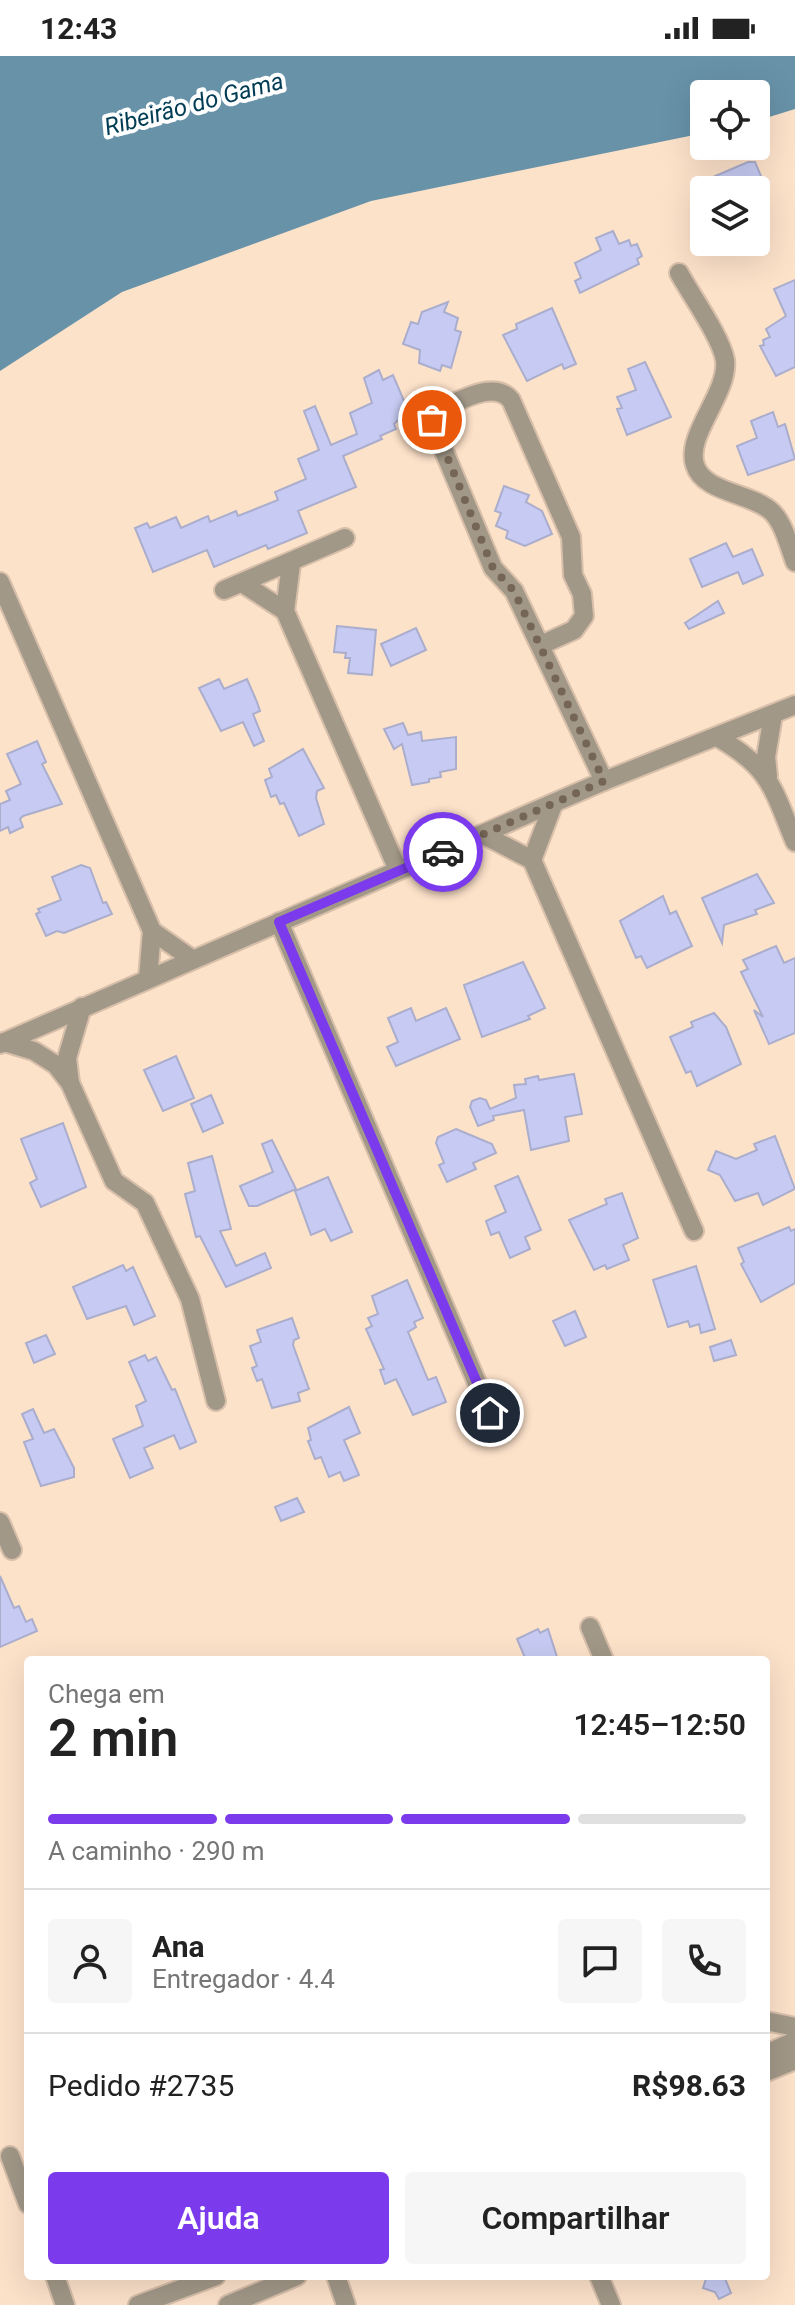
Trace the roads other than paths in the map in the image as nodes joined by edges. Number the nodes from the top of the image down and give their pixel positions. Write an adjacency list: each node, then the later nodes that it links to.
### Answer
1 (679, 273): 3 (street)
2 (345, 538): 4 (street)
3 (795, 562)
4 (291, 564): 6 (street); 8 (street)
5 (0, 582): 21 (street)
6 (242, 583): 7 (street); 8 (street)
7 (224, 590)
8 (285, 611): 19 (street)
9 (541, 645): 9 (street); 14 (street)
10 (795, 705): 11 (street)
11 (773, 715): 12 (street); 13 (street)
12 (717, 737): 13 (street); 14 (street)
13 (768, 776): 17 (street)
14 (604, 781): 15 (street)
15 (553, 805): 16 (street); 18 (street)
16 (484, 835): 18 (street); 19 (street)
17 (795, 842)
18 (532, 860): 27 (street)
19 (398, 870): 20 (street)
20 (279, 922): 22 (street); 29 (street)
21 (152, 931): 22 (street); 23 (street)
22 (192, 959): 23 (street)
23 (148, 978): 24 (street)
24 (82, 1007): 25 (street); 26 (street)
25 (2, 1043): 26 (street)
26 (70, 1083): 28 (street)
27 (694, 1231)
28 (216, 1401)
29 (490, 1413)
30 (0, 1522): 31 (street)
31 (12, 1550)
32 (590, 1627): 33 (street)
33 (602, 1656)
34 (770, 2022): 35 (street)
35 (795, 2027)
36 (795, 2041): 37 (street)
37 (770, 2052)
38 (795, 2060): 39 (street)
39 (770, 2070)
40 (10, 2156): 41 (street)
41 (24, 2193)
42 (56, 2280): 47 (street)
43 (205, 2280): 48 (street)
44 (287, 2280): 49 (street)
45 (337, 2280): 50 (street)
46 (601, 2280): 51 (street)
47 (65, 2305)
48 (138, 2305)
49 (228, 2305)
50 (346, 2305)
51 (611, 2305)

